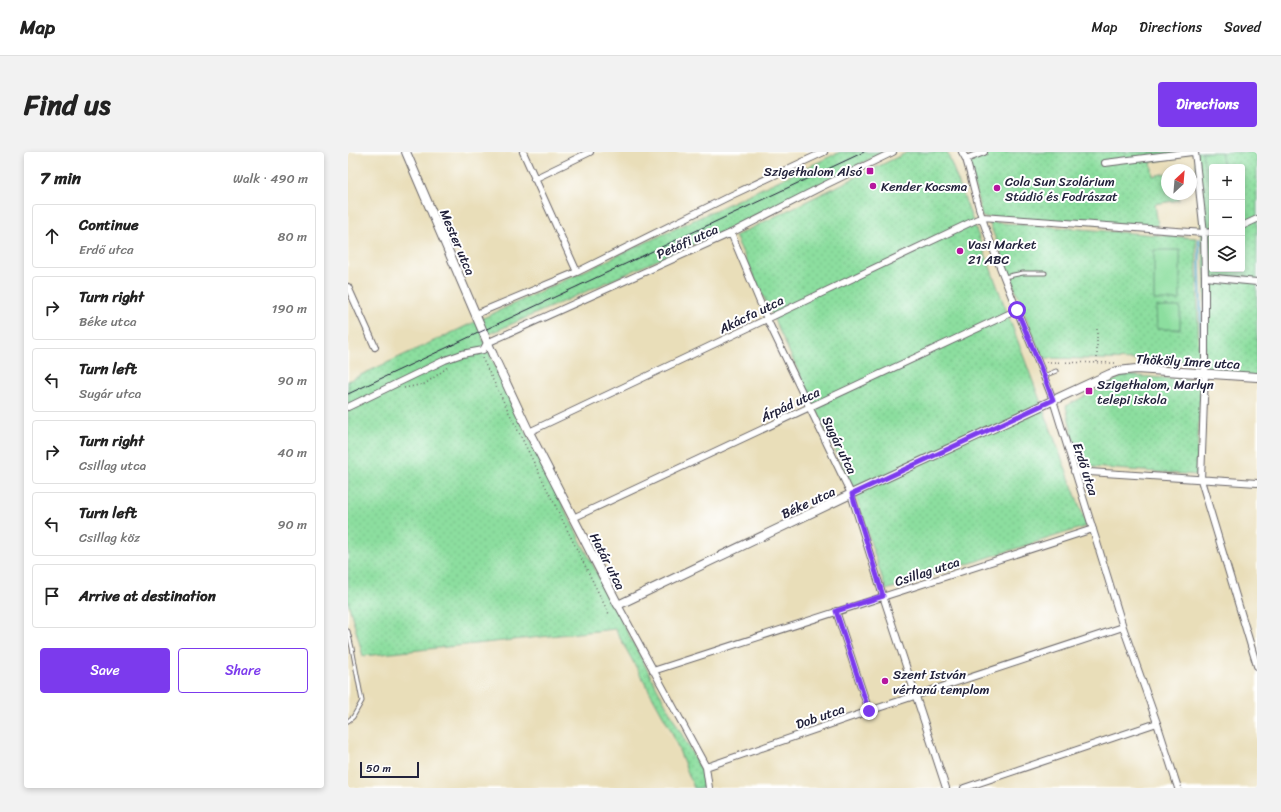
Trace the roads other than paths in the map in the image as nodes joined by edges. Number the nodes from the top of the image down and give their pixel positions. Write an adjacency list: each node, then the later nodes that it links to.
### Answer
1 (406, 152): 27 (street, Mester utca)
2 (523, 152): 12 (street)
3 (590, 152): 12 (street)
4 (824, 152): 19 (street)
5 (893, 152): 17 (street, Petőfi utca)
6 (962, 152): 10 (street, Erdő utca)
7 (966, 152): 10 (street, Erdő utca)
8 (984, 152): 10 (street)
9 (1193, 152): 11 (street); 18 (street)
10 (966, 159): 13 (street, Erdő utca)
11 (1105, 163)
12 (534, 179): 19 (street)
13 (982, 217): 18 (street); 21 (street, Erdő utca); 28 (street, Akácfa utca)
14 (1257, 219): 15 (street)
15 (1245, 225)
16 (1209, 232): 18 (street)
17 (731, 233): 28 (street, Sugár utca); 29 (street, Petőfi utca)
18 (1204, 233): 22 (street)
19 (577, 272): 27 (street)
20 (1045, 273): 21 (lane)
21 (1004, 277): 26 (street, Erdő utca)
22 (1205, 277): 23 (street); 32 (street)
23 (1257, 282)
24 (348, 287): 25 (street)
25 (351, 302): 30 (street)
26 (1017, 310): 33 (street, Erdő utca); 37 (street, Árpád utca)
27 (476, 314): 29 (street, Mester utca)
28 (767, 318): 37 (street, Sugár utca); 38 (street, Akácfa utca)
29 (488, 343): 36 (street, Petőfi utca); 38 (street, Határ utca)
30 (375, 347)
31 (1056, 371): 33 (lane)
32 (1205, 373): 34 (street, Thököly Imre utca); 35 (street, Thököly Imre utca); 40 (street)
33 (1044, 376): 35 (street, Erdő utca)
34 (1257, 377)
35 (1053, 400): 39 (street, Erdő utca); 42 (street, Béke utca)
36 (348, 407)
37 (809, 407): 42 (street, Sugár utca); 43 (street, Árpád utca)
38 (530, 432): 43 (street, Határ utca)
39 (1074, 471): 40 (street); 44 (street, Erdő utca)
40 (1201, 480): 41 (street); 50 (street)
41 (1257, 483)
42 (852, 494): 45 (street, Sugár utca); 46 (street, Béke utca)
43 (573, 518): 46 (street, Határ utca)
44 (1093, 529): 45 (street, Csillag utca); 48 (street, Erdő utca)
45 (883, 596): 47 (street, Csillag utca); 52 (street, Sugár utca)
46 (618, 605): 51 (street, Határ utca)
47 (836, 611): 51 (street, Csillag utca); 53 (street)
48 (1123, 627): 52 (street, Dob utca); 55 (street, Erdő utca)
49 (348, 631): 54 (lane)
50 (1257, 666)
51 (653, 671): 56 (street, Határ utca)
52 (917, 697): 53 (street, Dob utca); 58 (street, Sugár utca)
53 (869, 711): 56 (street, Dob utca)
54 (348, 721)
55 (1157, 723): 59 (street); 60 (street, Erdő utca)
56 (706, 767): 57 (street, Határ utca)
57 (709, 788)
58 (946, 788)
59 (964, 788)
60 (1178, 788)

